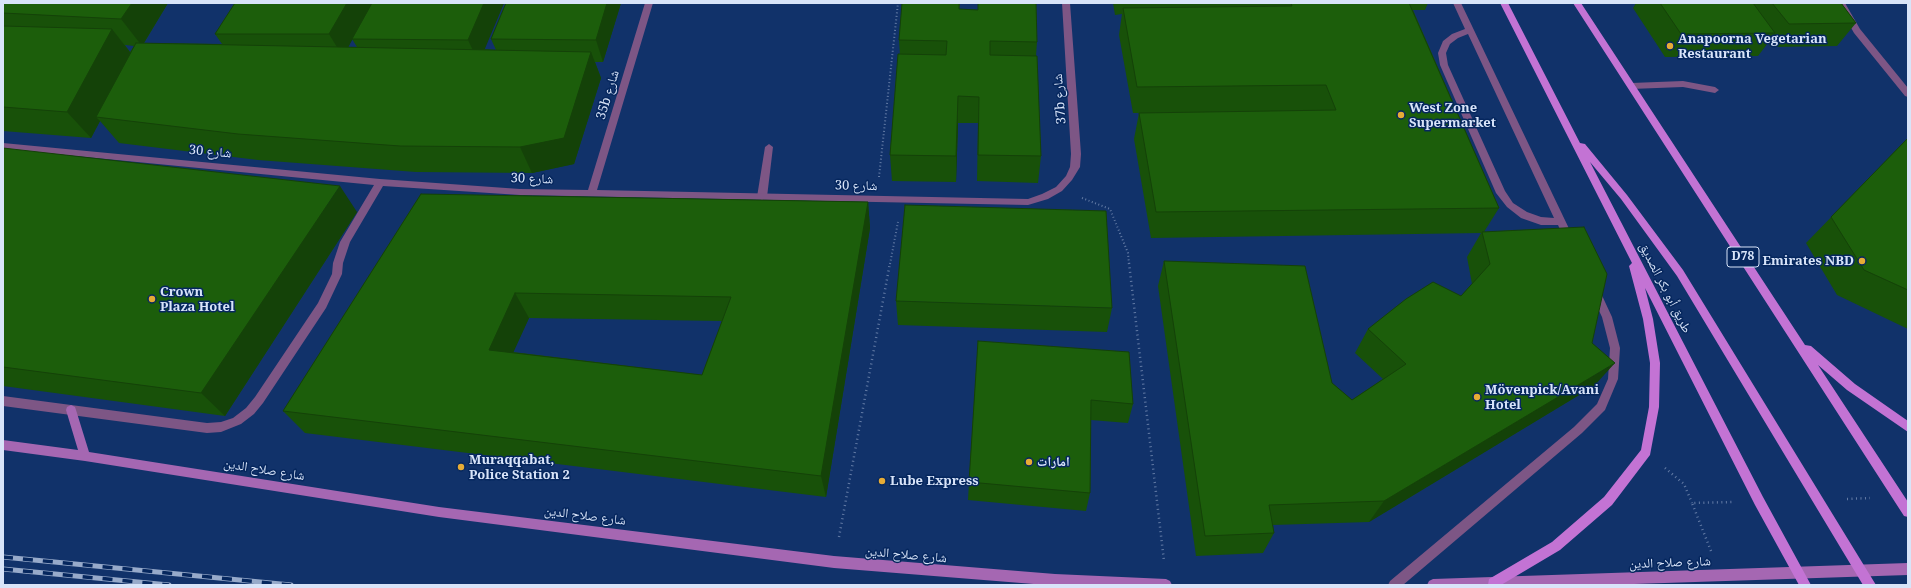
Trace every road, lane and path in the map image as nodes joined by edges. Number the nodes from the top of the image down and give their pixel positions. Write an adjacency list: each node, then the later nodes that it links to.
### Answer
1 (649, 3): 17 (street, 35b شارع)
2 (898, 3): 19 (path)
3 (1066, 3): 16 (street, 37b شارع)
4 (1456, 3): 8 (street)
5 (1504, 3): 12 (main road, طريق أبو بكر الصديق)
6 (1577, 3): 9 (main road, D78)
7 (1841, 3): 11 (street)
8 (1469, 31): 21 (street); 21 (street)
9 (1631, 86): 10 (street); 25 (main road, D78)
10 (1715, 90)
11 (1908, 94)
12 (1569, 130): 22 (main road, طريق أبو بكر الصديق); 35 (main road)
13 (3, 146): 15 (street, شارع 30)
14 (769, 147): 18 (street)
15 (380, 182): 17 (street, شارع 30); 27 (street)
16 (1059, 189): 20 (street, شارع 30); 33 (path)
17 (591, 194): 18 (street, شارع 30)
18 (762, 197): 19 (street, شارع 30)
19 (877, 199): 20 (street, شارع 30)
20 (902, 200): 32 (path)
21 (1561, 222): 23 (street)
22 (1628, 246): 36 (main road, طريق أبو بكر الصديق); 37 (main road)
23 (1575, 251)
24 (1589, 280): 39 (street)
25 (1798, 341): 28 (main road); 31 (main road, D78)
26 (3, 401): 27 (street)
27 (71, 410): 30 (main road)
28 (1908, 427)
29 (3, 446): 30 (main road, شارع صلاح الدين)
30 (85, 456): 32 (main road, شارع صلاح الدين)
31 (1908, 512)
32 (834, 562): 38 (main road, شارع صلاح الدين)
33 (1165, 569)
34 (1908, 569): 35 (main road, شارع صلاح الدين)
35 (1862, 572): 36 (main road, شارع صلاح الدين); 42 (main road)
36 (1798, 573): 37 (main road, شارع صلاح الدين); 41 (main road, طريق أبو بكر الصديق)
37 (1493, 583): 40 (main road, شارع صلاح الدين)
38 (1166, 585)
39 (1394, 585)
40 (1433, 585)
41 (1804, 585)
42 (1870, 585)

